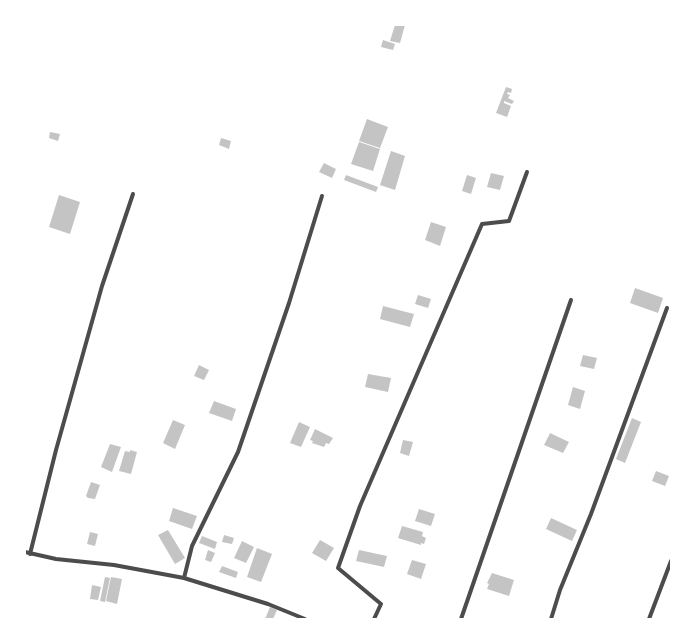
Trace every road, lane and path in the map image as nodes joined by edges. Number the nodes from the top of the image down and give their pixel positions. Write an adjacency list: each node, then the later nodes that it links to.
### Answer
1 (527, 172): 11 (street)
2 (133, 194): 7 (street)
3 (322, 196): 9 (street)
4 (571, 300): 12 (street)
5 (667, 308): 13 (street)
6 (25, 552): 7 (street)
7 (30, 554): 9 (street)
8 (671, 561): 14 (street)
9 (184, 578): 10 (street)
10 (304, 619)
11 (374, 619)
12 (461, 619)
13 (551, 619)
14 (649, 619)

